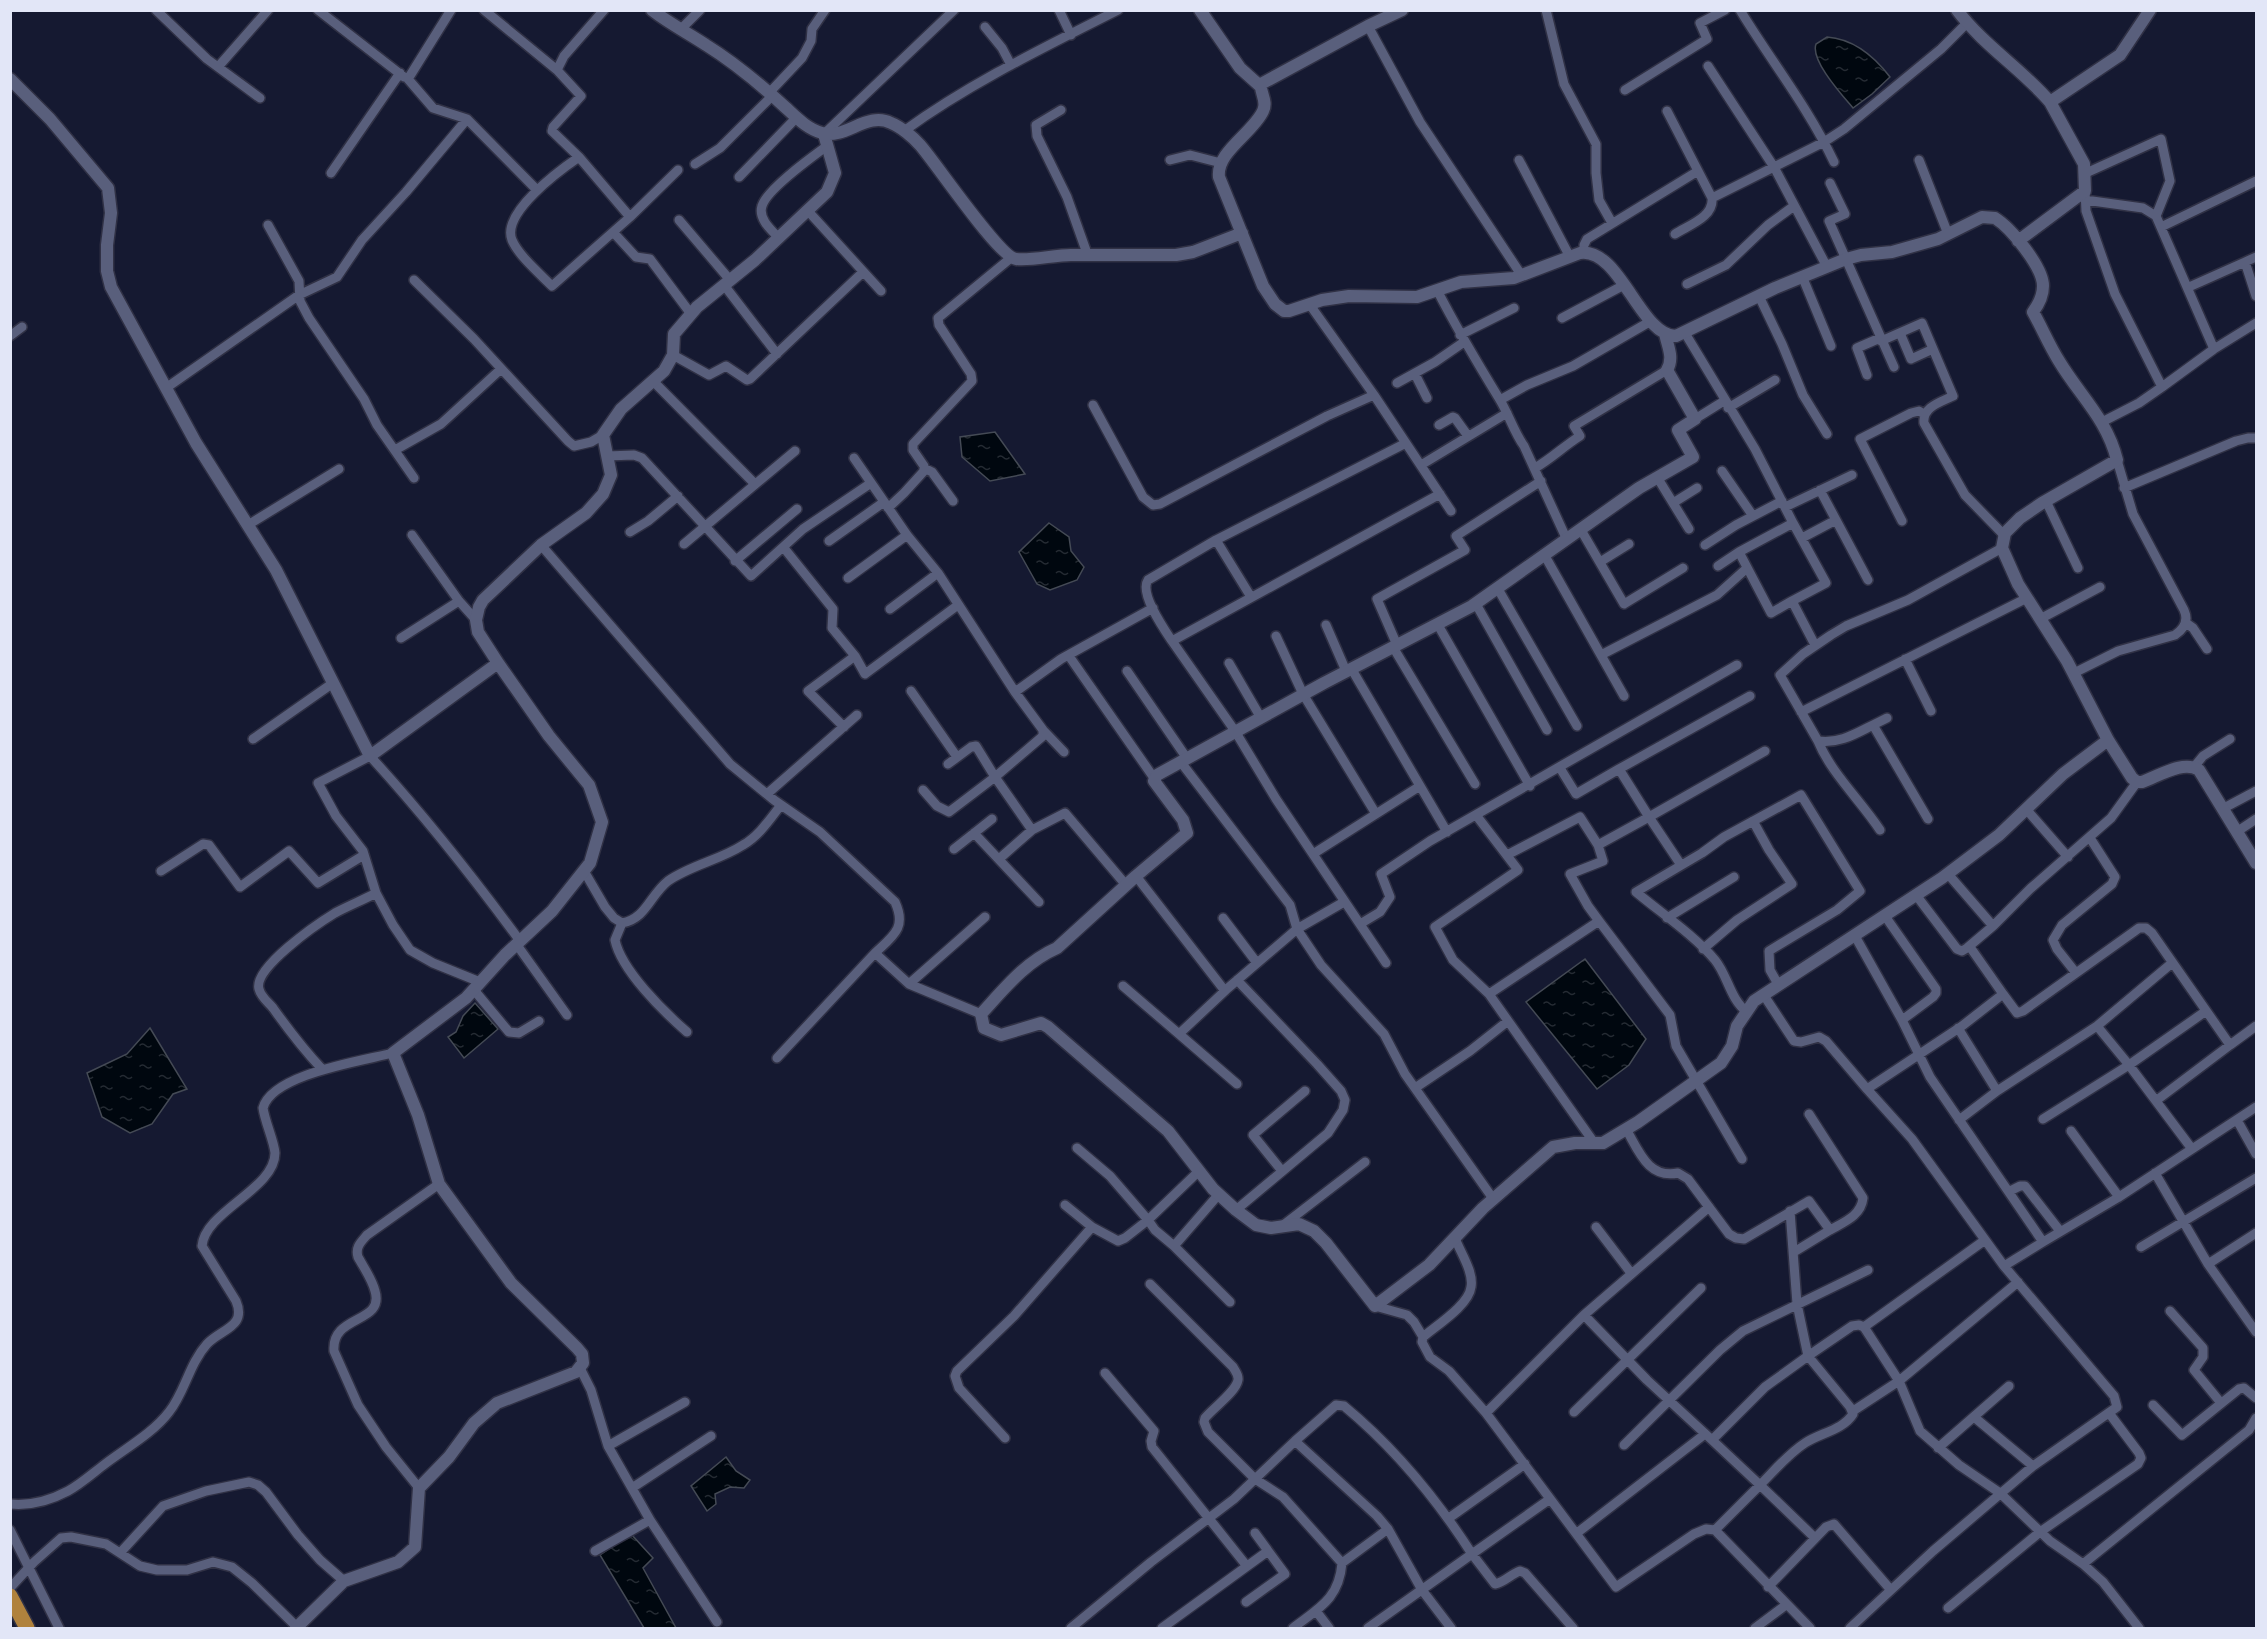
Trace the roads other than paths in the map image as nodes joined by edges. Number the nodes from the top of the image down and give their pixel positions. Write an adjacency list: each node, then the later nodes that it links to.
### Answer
1 (156, 10): 27 (street)
2 (268, 10): 27 (street)
3 (318, 10): 29 (street)
4 (451, 10): 29 (street)
5 (484, 10): 28 (street)
6 (604, 10): 28 (street)
7 (652, 10): 23 (street)
8 (700, 10): 23 (street)
9 (825, 10): 33 (street)
10 (954, 10): 41 (street)
11 (1059, 10): 24 (street)
12 (1118, 10): 24 (street)
13 (1200, 10): 31 (street)
14 (1402, 10): 21 (street)
15 (1546, 10): 66 (street)
16 (1725, 10): 32 (street)
17 (1740, 10): 42 (street)
18 (1957, 10): 20 (street)
19 (2150, 10): 35 (street)
20 (1967, 24): 35 (street); 42 (street)
21 (1368, 26): 31 (street); 84 (street)
22 (985, 27): 25 (street)
23 (680, 30): 33 (street)
24 (1071, 34): 25 (street)
25 (1011, 65): 40 (street)
26 (1708, 66): 50 (street)
27 (218, 67): 34 (street)
28 (557, 70): 43 (street)
29 (404, 76): 39 (street); 53 (street)
30 (10, 80): 123 (street)
31 (1260, 86): 48 (street)
32 (1624, 90)
33 (771, 94): 38 (street); 49 (street)
34 (261, 98)
35 (2050, 102): 54 (street)
36 (1061, 110): 76 (street)
37 (1667, 111): 52 (street)
38 (797, 117): 41 (street); 55 (street)
39 (467, 119): 58 (street); 93 (street)
40 (904, 131): 41 (street); 77 (street)
41 (826, 140): 62 (street); 73 (street)
42 (1824, 142): 47 (street); 50 (street)
43 (579, 157): 58 (street); 64 (street)
44 (1170, 160): 48 (street)
45 (1519, 160): 78 (street)
46 (1919, 160): 72 (street)
47 (1833, 162)
48 (1221, 163): 70 (street)
49 (695, 164)
50 (1774, 166): 60 (street); 61 (street)
51 (678, 170): 64 (street)
52 (1698, 171): 60 (street); 66 (street)
53 (331, 173)
54 (2086, 173): 59 (street); 63 (street)
55 (739, 177)
56 (2256, 181): 68 (street)
57 (1830, 183): 80 (street)
58 (536, 189): 69 (street)
59 (2085, 195): 63 (street); 74 (street); 122 (street)
60 (1712, 198): 71 (street)
61 (1794, 206): 82 (street); 88 (street)
62 (808, 212): 73 (street); 83 (street)
63 (2156, 216): 68 (street)
64 (630, 217): 69 (street)
65 (679, 220): 87 (street)
66 (1612, 223): 75 (street)
67 (268, 225): 93 (street)
68 (2161, 227): 90 (street)
69 (613, 232): 98 (street)
70 (1242, 233): 76 (street); 96 (street)
71 (1675, 234)
72 (1948, 234): 74 (street); 80 (street)
73 (778, 237): 87 (street)
74 (2018, 242): 132 (street)
75 (1584, 252): 78 (street); 89 (street)
76 (1088, 256): 77 (street)
77 (1011, 257): 145 (street)
78 (1570, 257): 84 (street)
79 (2256, 257): 81 (street)
80 (1846, 259): 82 (street); 108 (street)
81 (2245, 262): 90 (street); 95 (street)
82 (1827, 267): 85 (street)
83 (863, 272): 92 (street); 112 (street)
84 (1522, 276): 91 (street)
85 (1803, 276): 94 (street); 109 (street)
86 (414, 280): 115 (street)
87 (727, 283): 98 (street); 112 (street)
88 (1687, 284)
89 (1624, 285): 99 (street); 100 (street)
90 (2189, 287): 111 (street)
91 (1437, 290): 96 (street); 107 (street)
92 (881, 291)
93 (299, 295): 123 (street); 139 (street)
94 (1759, 296): 103 (street); 134 (street)
95 (2256, 296)
96 (1310, 305): 124 (street)
97 (1514, 308): 107 (street)
98 (691, 314): 113 (street)
99 (1562, 318)
100 (1651, 321): 105 (street); 126 (street)
101 (2256, 323): 111 (street)
102 (22, 327): 106 (street)
103 (1685, 333): 105 (street); 128 (street)
104 (1899, 333): 108 (street); 110 (street); 110 (street)
105 (1665, 334): 116 (street)
106 (10, 336)
107 (1462, 338): 117 (street); 126 (street)
108 (1881, 339): 114 (street); 118 (street)
109 (1831, 346)
110 (1933, 349): 130 (street)
111 (2214, 349): 122 (street)
112 (777, 354): 113 (street)
113 (673, 355): 120 (street)
114 (1894, 367)
115 (501, 369): 135 (street); 139 (street)
116 (1667, 370): 131 (street); 146 (street)
117 (1415, 374): 121 (street); 125 (street)
118 (1867, 375)
119 (1775, 380): 128 (street)
120 (653, 381): 135 (street); 154 (street)
121 (1397, 383)
122 (2162, 387): 132 (street)
123 (166, 388): 171 (street)
124 (1374, 395): 127 (street); 138 (street)
125 (1427, 398)
126 (1500, 400): 129 (street)
127 (1093, 405)
128 (1726, 405): 131 (street); 163 (street)
129 (1507, 413): 136 (street); 146 (street)
130 (1924, 414): 169 (street); 182 (street)
131 (1695, 419): 150 (street)
132 (2102, 422): 143 (street)
133 (1439, 425): 136 (street)
134 (1827, 434)
135 (603, 435): 141 (street)
136 (1468, 436): 144 (street)
137 (2256, 438): 156 (street)
138 (1406, 443): 144 (street); 179 (street)
139 (395, 450): 151 (street)
140 (795, 451): 154 (street)
141 (608, 456): 159 (street); 185 (street)
142 (854, 458): 153 (street)
143 (2117, 460): 156 (street); 161 (street)
144 (1421, 465): 158 (street)
145 (924, 468): 160 (street); 164 (street)
146 (1535, 468): 152 (street)
147 (339, 469): 171 (street)
148 (1722, 471): 167 (street)
149 (1852, 475): 157 (street)
150 (1657, 477): 162 (street); 174 (street)
151 (414, 478)
152 (1541, 480): 180 (street); 218 (street)
153 (871, 483): 164 (street); 187 (street)
154 (755, 484): 172 (street)
155 (1697, 488): 162 (street)
156 (2124, 488): 211 (street)
157 (1820, 490): 163 (street); 168 (street)
158 (1440, 494): 166 (street); 201 (street)
159 (678, 496): 172 (street); 175 (street)
160 (953, 501)
161 (2046, 501): 182 (street); 195 (street)
162 (1673, 503): 173 (street)
163 (1784, 504): 167 (street); 170 (street)
164 (886, 505): 177 (street); 181 (street)
165 (797, 509): 190 (street)
166 (1451, 512)
167 (1753, 516): 186 (street)
168 (1836, 520): 178 (street); 198 (street)
169 (1902, 521)
170 (1793, 523): 178 (street); 188 (street)
171 (248, 525): 230 (street)
172 (704, 526): 183 (street); 190 (street)
173 (1689, 529)
174 (1581, 530): 180 (street); 191 (street)
175 (630, 532)
176 (412, 535): 203 (street)
177 (907, 535): 196 (street); 197 (street)
178 (1802, 538): 204 (street)
179 (1216, 540): 201 (street); 207 (street)
180 (1567, 540): 189 (street)
181 (829, 541)
182 (2003, 542): 202 (street); 217 (street)
183 (684, 543)
184 (1629, 544): 191 (street)
185 (541, 545): 210 (street); 268 (street)
186 (1705, 545)
187 (784, 548): 190 (street); 221 (street)
188 (1739, 552): 192 (street); 194 (street)
189 (1545, 556): 200 (street); 220 (street)
190 (735, 561)
191 (1600, 562): 193 (street)
192 (1718, 566)
193 (1683, 568)
194 (1748, 568): 204 (street); 220 (street)
195 (2078, 568)
196 (938, 573): 206 (street); 208 (street)
197 (848, 578)
198 (1868, 580)
199 (2100, 587): 209 (street)
200 (1498, 589): 205 (street); 242 (street)
201 (1251, 597): 216 (street)
202 (2027, 598): 209 (street); 223 (street)
203 (459, 601): 210 (street); 215 (street)
204 (1792, 602): 217 (street)
205 (1476, 604): 213 (street); 245 (street)
206 (958, 605): 221 (street); 232 (street)
207 (1153, 608): 216 (street); 222 (street)
208 (890, 609)
209 (2040, 619): 229 (street)
210 (476, 620): 224 (street)
211 (2186, 623): 219 (street); 229 (street)
212 (1326, 625): 227 (street)
213 (1438, 625): 218 (street); 265 (street)
214 (1276, 636): 233 (street)
215 (400, 638)
216 (1172, 640): 246 (street)
217 (1815, 645): 237 (street)
218 (1395, 646): 227 (street); 263 (street)
219 (2207, 649)
220 (1601, 655): 234 (street)
221 (855, 656): 243 (street)
222 (1069, 656): 232 (street); 261 (street)
223 (1905, 659): 236 (street); 237 (street)
224 (498, 663): 253 (street); 295 (street)
225 (1229, 663): 239 (street)
226 (1737, 664): 258 (street)
227 (1348, 670): 233 (street); 264 (street)
228 (1127, 671): 255 (street)
229 (2074, 673): 249 (street)
230 (333, 683): 247 (street); 253 (street)
231 (911, 691): 254 (street)
232 (1015, 692): 244 (street)
233 (1303, 694): 239 (street); 272 (street)
234 (1624, 696)
235 (1750, 696): 259 (street)
236 (1931, 711)
237 (1801, 712): 250 (street)
238 (857, 715): 243 (street)
239 (1261, 718): 246 (street)
240 (1887, 718): 241 (street)
241 (1873, 725): 250 (street); 276 (street)
242 (1577, 726)
243 (844, 727): 268 (street)
244 (1043, 730): 252 (street); 260 (street)
245 (1547, 730)
246 (1235, 732): 255 (street); 287 (street)
247 (253, 739)
248 (2230, 739): 257 (street)
249 (2108, 740): 262 (street); 271 (street)
250 (1818, 741): 280 (street)
251 (1764, 751): 274 (street)
252 (1064, 753)
253 (370, 756): 288 (street); 314 (street)
254 (957, 757): 256 (street); 260 (street)
255 (1183, 759): 261 (street); 312 (street)
256 (948, 764)
257 (2193, 767): 262 (street); 270 (street)
258 (1560, 768): 259 (street); 265 (street)
259 (1619, 769): 274 (street)
260 (995, 777): 266 (street); 279 (street)
261 (1154, 778): 297 (street)
262 (2137, 782): 284 (street)
263 (1475, 784)
264 (1420, 786): 272 (street); 282 (street)
265 (1530, 786): 273 (street)
266 (923, 790)
267 (2256, 791): 270 (street)
268 (767, 795): 269 (street)
269 (781, 805): 309 (street); 317 (street)
270 (2224, 808): 281 (street)
271 (2026, 809): 290 (street); 296 (street)
272 (1376, 814): 287 (street)
273 (1476, 815): 282 (street); 289 (street)
274 (1649, 817): 285 (street); 293 (street)
275 (992, 819): 283 (street)
276 (1928, 819)
277 (2256, 819): 281 (street)
278 (1754, 821): 293 (street); 316 (street); 324 (street)
279 (1032, 830): 291 (street); 299 (street)
280 (1880, 830)
281 (2238, 831): 292 (street)
282 (1447, 832): 310 (street)
283 (974, 833): 286 (street); 291 (street)
284 (2090, 838): 290 (street); 321 (street)
285 (1598, 845): 289 (street); 308 (street)
286 (954, 849)
287 (1312, 854): 302 (street)
288 (364, 855): 294 (street); 300 (street)
289 (1507, 855): 328 (street)
290 (2068, 857): 311 (street)
291 (999, 859): 303 (street)
292 (2256, 863)
293 (1681, 866): 307 (street)
294 (161, 870)
295 (584, 871): 309 (street); 314 (street)
296 (1948, 874): 301 (street); 311 (street)
297 (1136, 876): 299 (street); 327 (street)
298 (1734, 877): 307 (street)
299 (1126, 885): 333 (street)
300 (376, 893): 325 (street); 348 (street)
301 (1916, 895): 304 (street); 315 (street)
302 (1344, 902): 310 (street); 312 (street)
303 (1039, 903)
304 (1885, 916): 313 (street); 335 (street)
305 (985, 917): 323 (street)
306 (1223, 918): 318 (street)
307 (1667, 918): 316 (street)
308 (1599, 921): 328 (street); 349 (street)
309 (622, 923): 341 (street)
310 (1360, 924): 319 (street)
311 (1993, 926): 315 (street)
312 (1297, 929): 318 (street); 351 (street)
313 (1855, 936): 324 (street); 335 (street)
314 (520, 941): 325 (street); 334 (street)
315 (1970, 947): 330 (street)
316 (1703, 949): 332 (street)
317 (875, 953): 323 (street); 346 (street)
318 (1257, 963): 322 (street)
319 (1386, 963)
320 (2172, 963): 321 (street); 331 (street); 338 (street)
321 (2076, 973): 330 (street)
322 (1237, 980): 327 (street); 370 (street)
323 (909, 984): 333 (street)
324 (1778, 984): 329 (street)
325 (477, 986): 336 (street); 344 (street)
326 (1122, 986): 342 (street)
327 (1225, 991): 342 (street)
328 (1489, 994): 337 (street)
329 (1763, 994): 332 (street); 352 (street)
330 (2002, 994): 339 (street)
331 (2206, 1011): 343 (street); 347 (street)
332 (1747, 1012): 349 (street)
333 (981, 1014): 369 (street)
334 (567, 1015)
335 (1902, 1020): 345 (street)
336 (539, 1021)
337 (1509, 1021): 351 (street); 363 (street)
338 (2097, 1026): 347 (street); 354 (street)
339 (1958, 1029): 345 (street); 354 (street)
340 (2255, 1031): 343 (street)
341 (687, 1032)
342 (1179, 1034): 350 (street)
343 (2230, 1045): 355 (street)
344 (393, 1053): 348 (street); 373 (street)
345 (1918, 1054): 352 (street); 359 (street)
346 (777, 1058)
347 (2129, 1065): 355 (street); 358 (street)
348 (322, 1070): 443 (street)
349 (1697, 1080): 361 (street); 367 (street)
350 (1237, 1084)
351 (1415, 1088): 377 (street)
352 (1867, 1089): 391 (street)
353 (1305, 1091): 370 (street)
354 (1996, 1091): 359 (street)
355 (2157, 1101): 365 (street)
356 (2256, 1107): 360 (street)
357 (1809, 1114): 387 (street)
358 (2043, 1119)
359 (1959, 1120): 374 (street)
360 (2237, 1120): 365 (street); 366 (street)
361 (1626, 1129): 363 (street); 379 (street)
362 (2071, 1131): 376 (street)
363 (1595, 1144): 377 (street)
364 (1077, 1148): 382 (street)
365 (2192, 1149): 371 (street)
366 (2256, 1154)
367 (1742, 1159)
368 (1365, 1162): 384 (street)
369 (1199, 1171): 375 (street); 382 (street)
370 (1282, 1171): 380 (street)
371 (2155, 1173): 376 (street); 383 (street)
372 (2256, 1178): 383 (street)
373 (439, 1184): 413 (street); 439 (street)
374 (2010, 1191): 388 (street); 392 (street)
375 (1219, 1194): 380 (street); 393 (street)
376 (2119, 1197): 388 (street)
377 (1494, 1200): 390 (street)
378 (1065, 1205): 385 (street)
379 (1709, 1208): 381 (street); 399 (street)
380 (1236, 1210): 384 (street)
381 (1790, 1211): 387 (street); 395 (street)
382 (1149, 1220): 385 (street); 393 (street)
383 (2182, 1222): 394 (street); 396 (street)
384 (1282, 1226): 405 (street)
385 (1092, 1227): 430 (street)
386 (1596, 1227): 399 (street)
387 (1830, 1230): 395 (street)
388 (2060, 1231): 392 (street)
389 (2256, 1233): 396 (street)
390 (1455, 1238): 405 (street); 410 (street)
391 (1985, 1240): 397 (street); 408 (street)
392 (2043, 1242): 397 (street)
393 (1174, 1246): 403 (street)
394 (2141, 1247)
395 (1794, 1252): 404 (street)
396 (2208, 1264): 409 (street)
397 (2004, 1266): 400 (street)
398 (1868, 1269): 404 (street)
399 (1630, 1273): 407 (street)
400 (2018, 1282): 415 (street); 425 (street)
401 (1150, 1284): 437 (street)
402 (1701, 1288): 412 (street)
403 (1230, 1302)
404 (1797, 1304): 411 (street); 418 (street)
405 (1376, 1306): 410 (street)
406 (2170, 1311): 420 (street)
407 (1584, 1315): 412 (street); 424 (street)
408 (1864, 1328): 411 (street); 415 (street)
409 (2256, 1332)
410 (1423, 1337): 424 (street)
411 (1808, 1356): 422 (street); 429 (street)
412 (1628, 1360): 418 (street); 423 (street)
413 (580, 1368): 433 (street); 439 (street)
414 (1106, 1373): 444 (street)
415 (1899, 1381): 422 (street); 434 (street)
416 (2009, 1386): 426 (street)
417 (2256, 1398): 420 (street)
418 (1669, 1400): 429 (street); 432 (street)
419 (685, 1402): 433 (street)
420 (2221, 1403): 421 (street)
421 (2153, 1405)
422 (1853, 1411): 438 (street)
423 (1574, 1412)
424 (1486, 1413): 435 (street)
425 (2109, 1413): 436 (street); 450 (street)
426 (1974, 1417): 434 (street); 436 (street)
427 (2256, 1418): 459 (street)
428 (711, 1436): 440 (street)
429 (1708, 1437): 438 (street); 452 (street)
430 (1005, 1438)
431 (1295, 1441): 437 (street); 445 (street); 447 (street)
432 (1624, 1445)
433 (608, 1446): 440 (street)
434 (1938, 1448): 441 (street)
435 (1525, 1464): 442 (street); 445 (street)
436 (2033, 1466): 441 (street)
437 (1255, 1479): 444 (street); 458 (street)
438 (1760, 1485): 449 (street); 453 (street)
439 (419, 1488): 462 (street)
440 (632, 1488): 446 (street)
441 (2000, 1493): 450 (street); 465 (street)
442 (1550, 1499): 452 (street); 457 (street)
443 (10, 1504)
444 (1210, 1517): 460 (street); 477 (street)
445 (1449, 1518): 457 (street)
446 (650, 1520): 454 (street); 472 (street)
447 (1388, 1528): 458 (street); 466 (street)
448 (10, 1530): 461 (street)
449 (1714, 1530): 452 (street); 464 (street)
450 (2040, 1532): 459 (street); 470 (street)
451 (1255, 1533): 455 (street)
452 (1577, 1533)
453 (1815, 1538): 464 (street); 465 (street)
454 (595, 1551)
455 (1268, 1551): 460 (street); 468 (street)
456 (120, 1553): 461 (street); 462 (street); 474 (street)
457 (1472, 1554): 466 (street); 473 (street)
458 (1342, 1563): 471 (street)
459 (2083, 1564): 486 (street)
460 (1246, 1565): 478 (street)
461 (29, 1568): 463 (street); 476 (street)
462 (344, 1581): 474 (street)
463 (10, 1587)
464 (1768, 1587): 469 (street)
465 (1890, 1589): 485 (street)
466 (1422, 1590): 481 (street); 482 (street)
467 (10, 1596): 475 (highway)
468 (1246, 1602)
469 (1786, 1605): 483 (street); 484 (street)
470 (1948, 1608)
471 (1316, 1611): 479 (street); 480 (street)
472 (717, 1622)
473 (1570, 1627)
474 (296, 1628)
475 (27, 1629)
476 (59, 1629)
477 (1071, 1629)
478 (1162, 1629)
479 (1293, 1629)
480 (1329, 1629)
481 (1368, 1629)
482 (1451, 1629)
483 (1755, 1629)
484 (1810, 1629)
485 (1850, 1629)
486 (2139, 1629)

